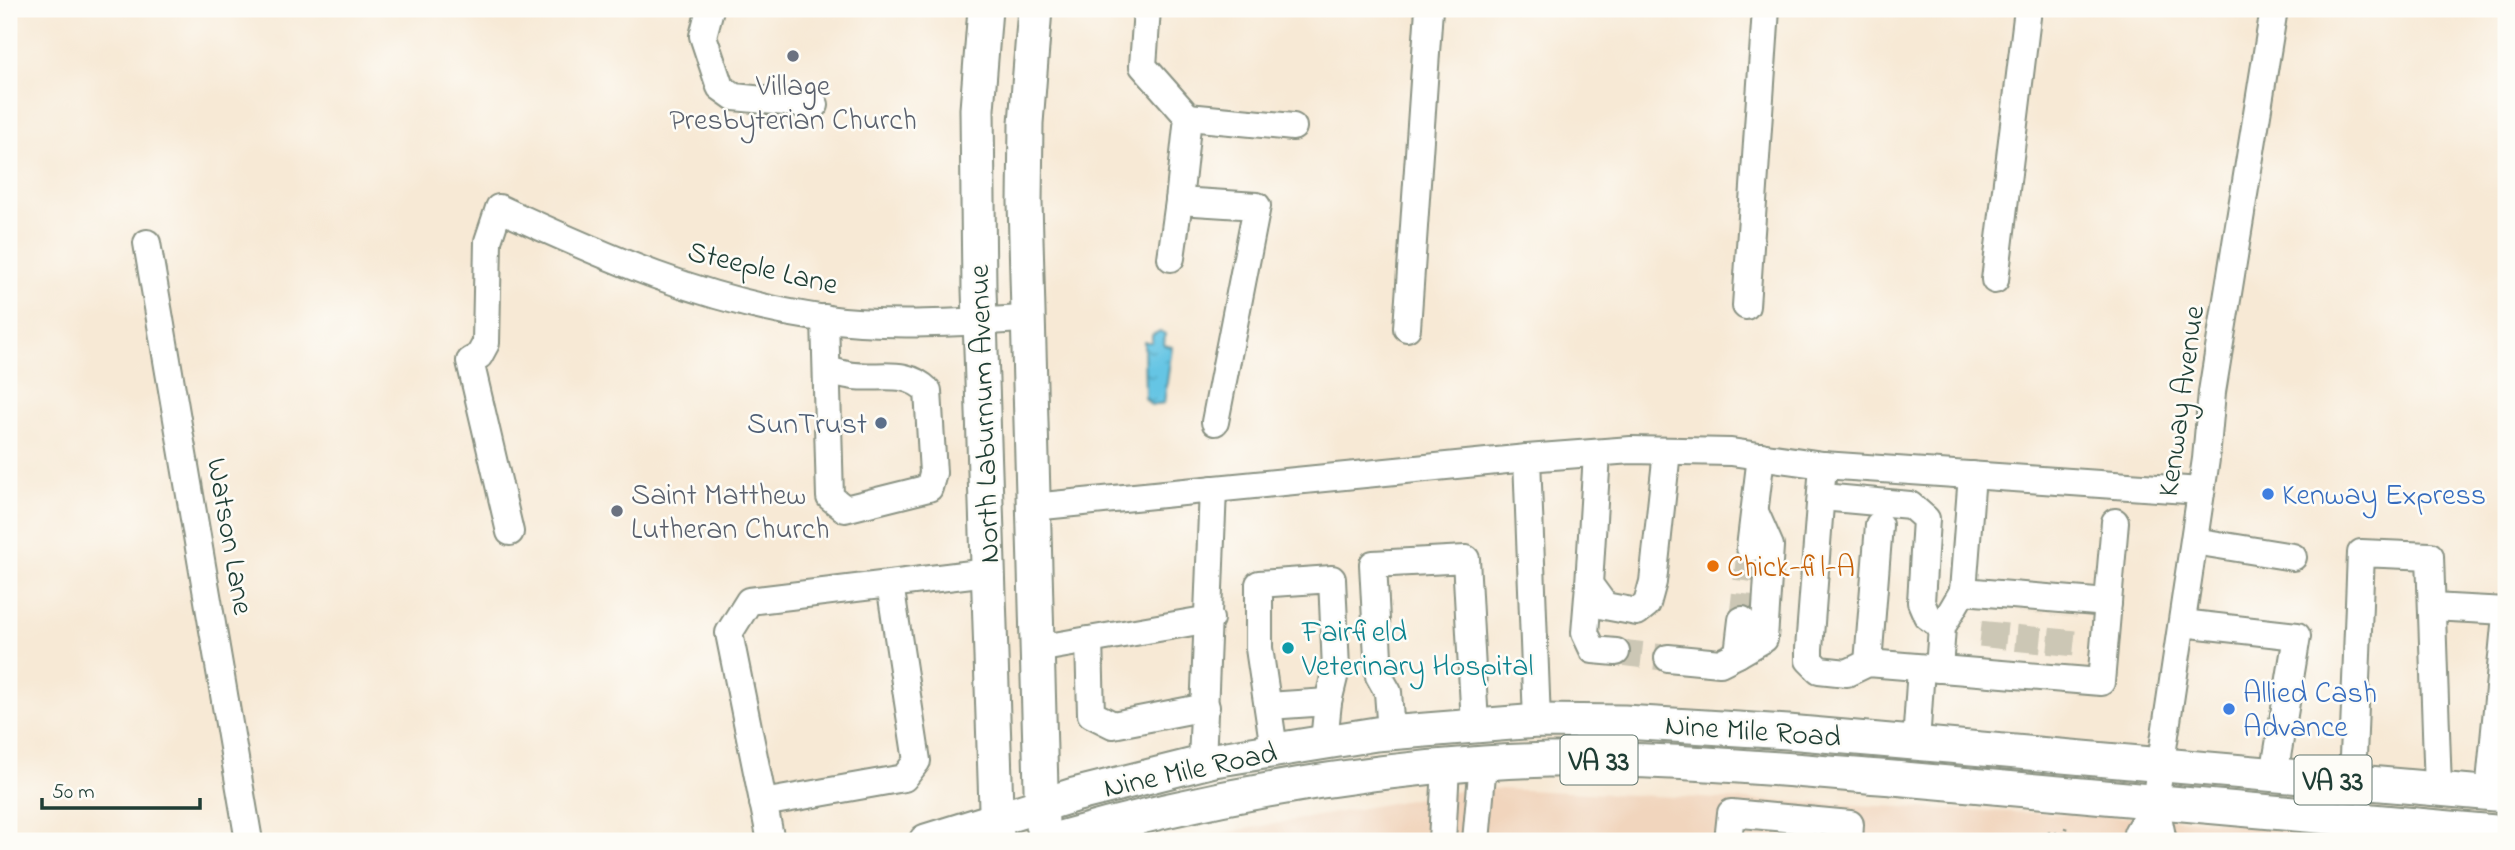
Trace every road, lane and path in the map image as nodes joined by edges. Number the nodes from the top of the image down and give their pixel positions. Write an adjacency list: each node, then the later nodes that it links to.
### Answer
1 (710, 9): 9 (street)
2 (985, 9): 19 (main road, North Laburnum Avenue)
3 (1035, 9): 18 (main road, North Laburnum Avenue)
4 (1147, 9): 10 (street)
5 (1429, 9): 20 (street)
6 (1766, 9): 16 (street)
7 (2028, 9): 15 (street)
8 (2274, 9): 30 (street, Kenway Avenue)
9 (815, 105)
10 (1188, 117): 11 (street); 12 (street)
11 (1293, 127)
12 (1179, 201): 14 (street); 22 (street)
13 (147, 243): 82 (street, Watson Lane)
14 (1171, 258)
15 (1995, 280)
16 (1746, 306)
17 (825, 318): 19 (street, Steeple Lane); 21 (street); 36 (street, Steeple Lane)
18 (1028, 319): 19 (street, Steeple Lane); 32 (main road, North Laburnum Avenue)
19 (980, 321): 40 (main road, North Laburnum Avenue)
20 (1407, 328)
21 (827, 369): 21 (street)
22 (1214, 422)
23 (1667, 451): 24 (street); 25 (street); 42 (street)
24 (1597, 454): 26 (street); 42 (street)
25 (1761, 456): 27 (street); 33 (street)
26 (1527, 458): 29 (street); 62 (street)
27 (1823, 465): 28 (street); 31 (street)
28 (1972, 475): 30 (street); 43 (street)
29 (1213, 489): 32 (street); 47 (street)
30 (2202, 491): 37 (street, Kenway Avenue)
31 (1822, 497): 50 (street); 56 (street)
32 (1032, 507): 52 (main road, North Laburnum Avenue)
33 (1755, 512): 38 (street); 54 (street)
34 (2115, 522): 44 (street)
35 (1879, 525): 56 (street)
36 (510, 532)
37 (2194, 541): 39 (street); 49 (street, Kenway Avenue)
38 (1751, 548)
39 (2293, 557)
40 (988, 572): 41 (street); 80 (main road, North Laburnum Avenue)
41 (890, 584): 77 (street); 77 (street)
42 (1589, 584): 53 (street)
43 (1963, 591): 44 (street); 50 (street)
44 (2108, 603): 57 (street)
45 (2432, 607): 46 (street); 73 (street); 74 (street)
46 (2506, 613): 59 (street)
47 (1210, 619): 51 (street); 61 (street)
48 (1742, 620): 54 (street)
49 (2182, 623): 70 (street, Kenway Avenue); 72 (street)
50 (1942, 627): 57 (street)
51 (1089, 640): 52 (street); 61 (street)
52 (1037, 649): 78 (main road, North Laburnum Avenue)
53 (1616, 652)
54 (1738, 654): 55 (street)
55 (1668, 658)
56 (1868, 663): 57 (street)
57 (1930, 668): 66 (street)
58 (1328, 702): 60 (street); 60 (street); 65 (street)
59 (2502, 703): 75 (street)
60 (1268, 705): 67 (street)
61 (1206, 707): 68 (street)
62 (1537, 721): 63 (main road, Nine Mile Road / VA 33); 66 (main road, Nine Mile Road / VA 33)
63 (1475, 725): 64 (main road, Nine Mile Road / VA 33); 64 (street)
64 (1391, 733): 65 (main road, Nine Mile Road / VA 33)
65 (1324, 741): 67 (main road, Nine Mile Road / VA 33)
66 (1916, 743): 70 (main road, Nine Mile Road / VA 33)
67 (1274, 750): 68 (main road, Nine Mile Road / VA 33)
68 (1202, 763): 78 (main road, Nine Mile Road / VA 33)
69 (1483, 763): 71 (main road, Nine Mile Road / VA 33); 76 (main road, Nine Mile Road / VA 33); 88 (street)
70 (2160, 764): 72 (main road, Nine Mile Road / VA 33); 76 (street, Kenway Avenue)
71 (1446, 767): 86 (main road, Nine Mile Road / VA 33); 87 (street)
72 (2274, 775): 73 (main road, Nine Mile Road / VA 33)
73 (2352, 782): 74 (main road, Nine Mile Road / VA 33)
74 (2438, 789): 75 (main road, Nine Mile Road / VA 33)
75 (2498, 794)
76 (2155, 802): 81 (main road, Nine Mile Road / VA 33); 92 (street); 93 (street)
77 (763, 803): 83 (street)
78 (1041, 805): 80 (main road, Nine Mile Road / VA 33); 85 (main road, North Laburnum Avenue)
79 (2066, 827): 91 (path)
80 (996, 830): 84 (main road, Nine Mile Road / VA 33)
81 (2506, 833)
82 (250, 841)
83 (771, 841)
84 (926, 841)
85 (1042, 841)
86 (1049, 841)
87 (1442, 841)
88 (1476, 841)
89 (1728, 841): 90 (street)
90 (1849, 841)
91 (2049, 841)
92 (2137, 841)
93 (2163, 841)

